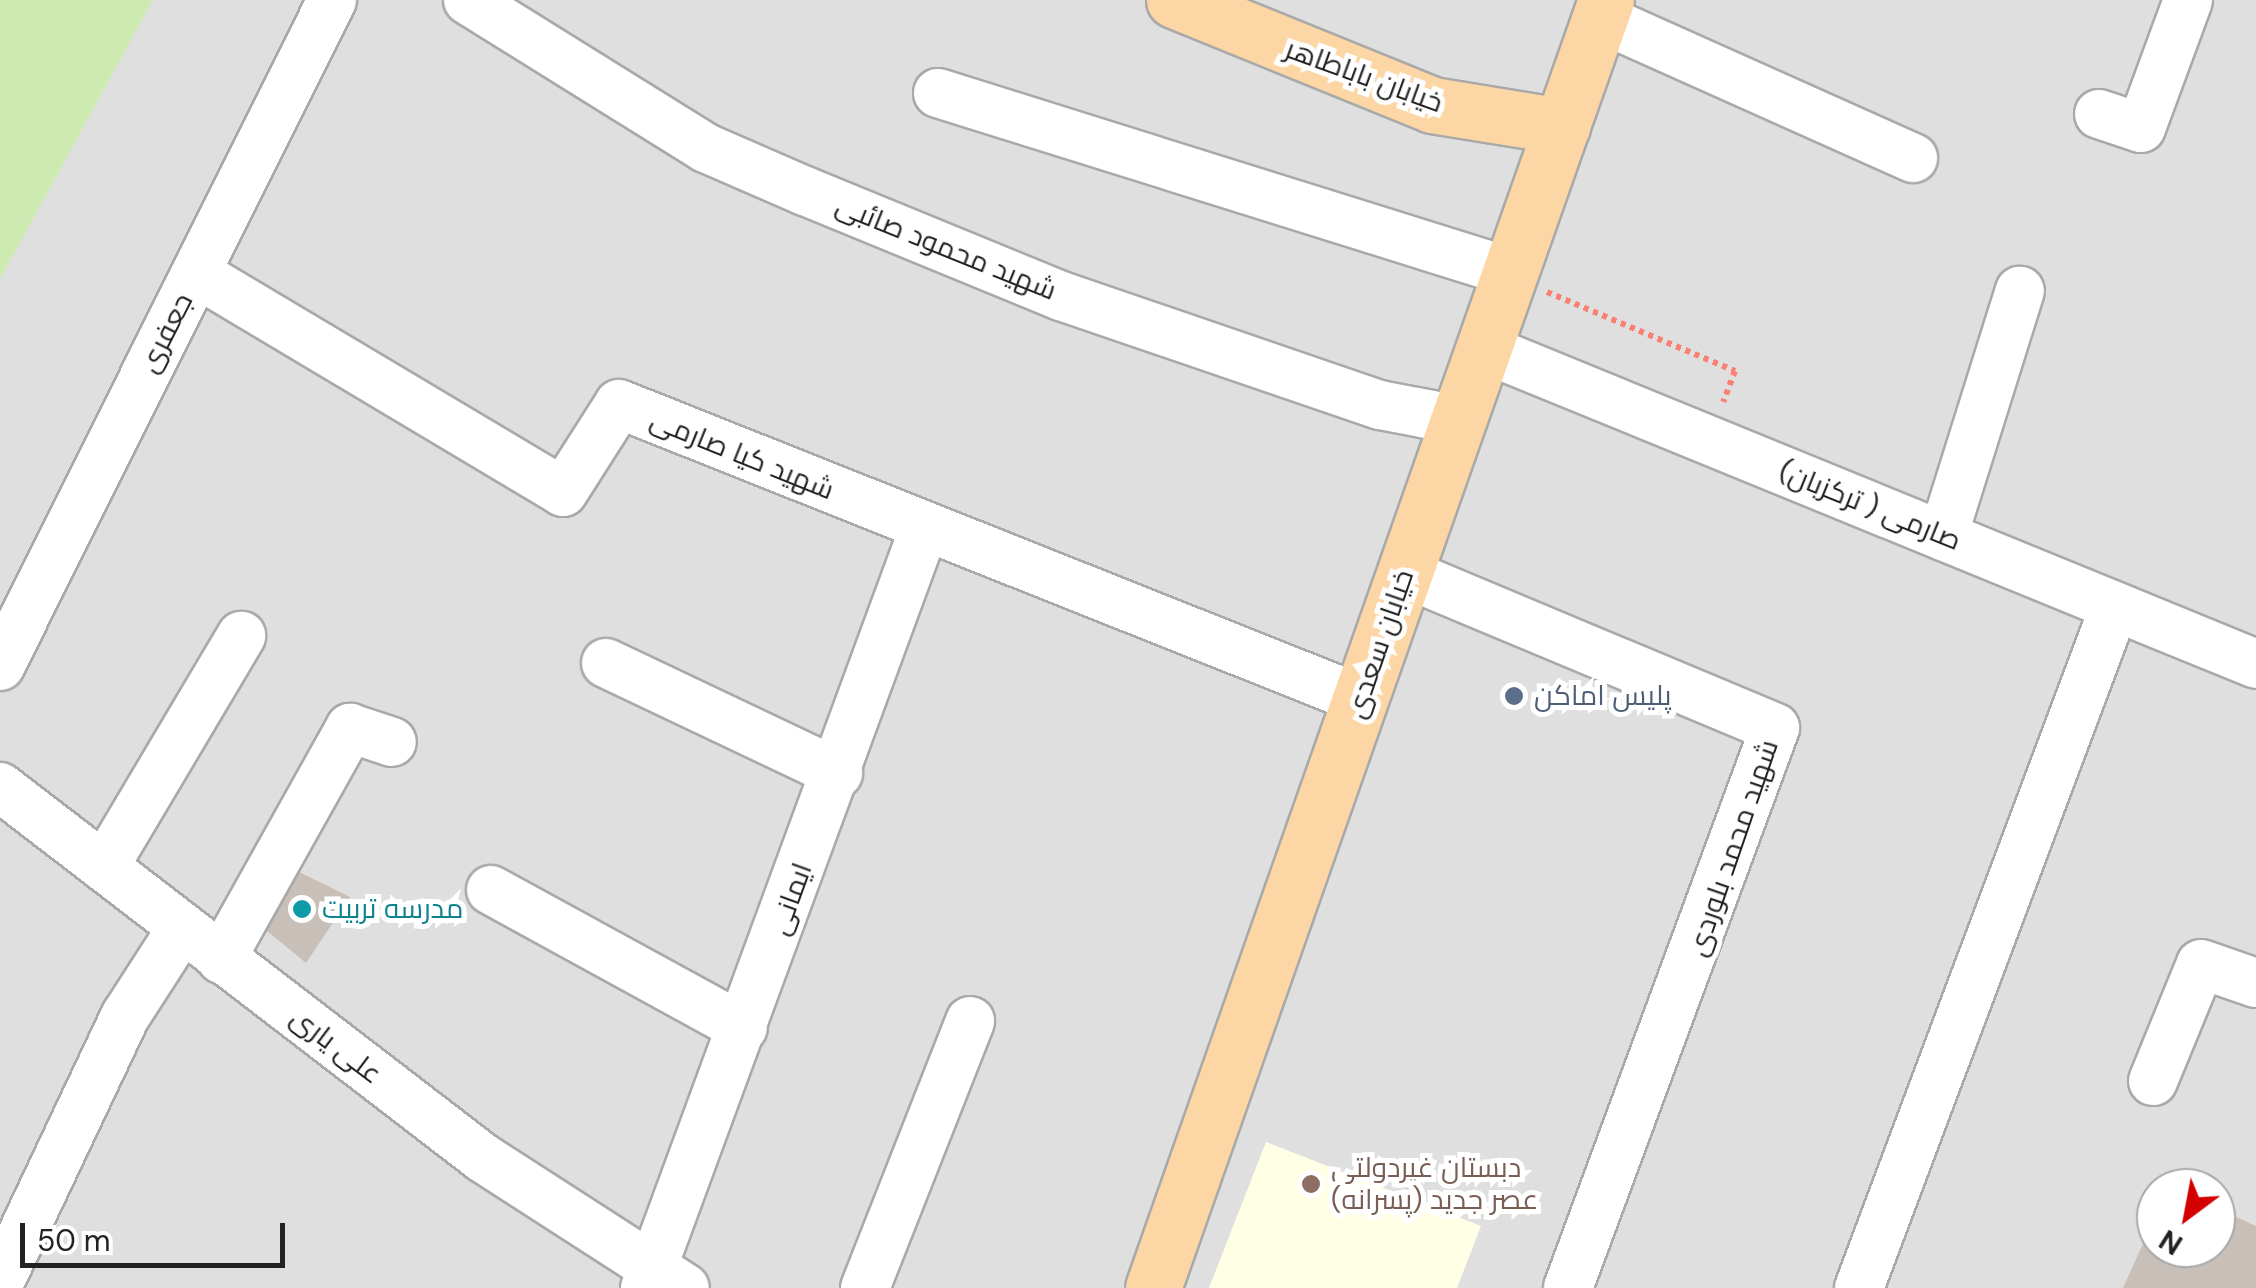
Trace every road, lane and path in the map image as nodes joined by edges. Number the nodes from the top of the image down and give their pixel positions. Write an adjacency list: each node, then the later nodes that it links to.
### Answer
1 (332, 0): 10 (street, جعفری)
2 (468, 0): 14 (street, شهید محمود صائبی)
3 (1174, 0): 8 (main road, خیابان باباطاهر)
4 (2188, 0): 7 (street)
5 (1603, 9): 8 (main road, خیابان سعدی); 9 (street)
6 (938, 93): 11 (street)
7 (2099, 114)
8 (1562, 126): 11 (main road, خیابان سعدی)
9 (1913, 158)
10 (196, 274): 16 (street, شهید کیا صارمی); 23 (street, جعفری)
11 (1509, 274): 13 (main road, خیابان سعدی); 15 (path)
12 (2020, 290): 17 (street)
13 (1483, 348): 14 (main road, خیابان سعدی); 15 (street, صارمی ( ترکزبان))
14 (1458, 420): 18 (main road, خیابان سعدی)
15 (1709, 440): 17 (street, صارمی ( ترکزبان))
16 (924, 529): 24 (street, شهید کیا صارمی); 26 (street, ایمانی)
17 (1943, 536): 19 (street, صارمی ( ترکزبان))
18 (1405, 572): 24 (main road, خیابان سعدی); 40 (street, شهید محمد بلوردی)
19 (2114, 606): 22 (street, صارمی ( ترکزبان)); 41 (street)
20 (241, 636): 28 (street)
21 (606, 663): 26 (street)
22 (2256, 663)
23 (0, 666)
24 (1360, 699): 39 (main road, خیابان سعدی)
25 (392, 742): 31 (street)
26 (838, 773): 34 (street, ایمانی)
27 (0, 786): 28 (street, علی یاری)
28 (104, 867): 30 (street, علی یاری)
29 (491, 890): 34 (street)
30 (182, 928): 31 (street, علی یاری); 36 (street)
31 (221, 958): 37 (street, علی یاری)
32 (2256, 983): 35 (street)
33 (970, 1021): 38 (street)
34 (743, 1028): 37 (street, ایمانی)
35 (2153, 1081)
36 (0, 1281)
37 (661, 1281)
38 (866, 1288)
39 (1153, 1288)
40 (1568, 1288)
41 (1859, 1288)

